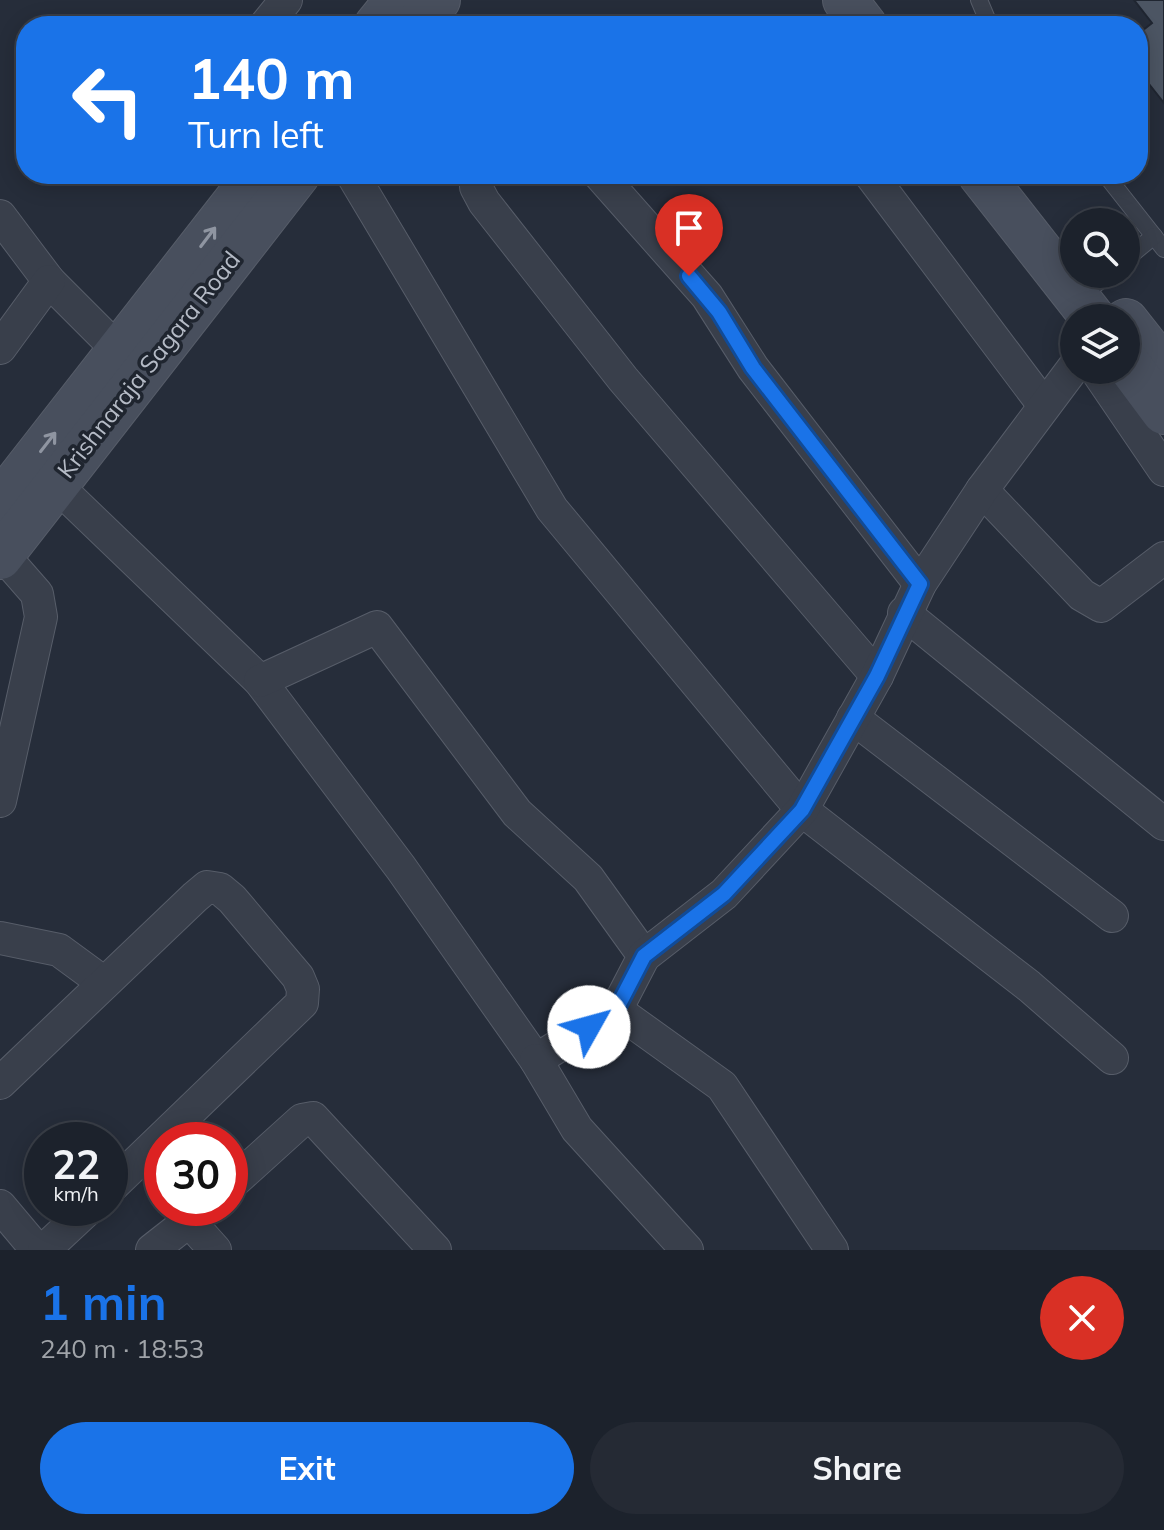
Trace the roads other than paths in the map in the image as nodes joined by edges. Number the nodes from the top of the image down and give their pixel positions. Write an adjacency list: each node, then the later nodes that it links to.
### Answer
1 (286, 0): 3 (street)
2 (845, 0): 4 (main road)
3 (273, 16)
4 (857, 16)
5 (249, 184): 21 (main road, Krishnaraja Sagara Road, one-way to 5)
6 (290, 184): 29 (main road, Krishnaraja Sagara Road)
7 (358, 184): 40 (street)
8 (476, 184): 36 (street)
9 (608, 184): 34 (street)
10 (878, 184): 26 (street)
11 (991, 184): 19 (main road)
12 (1018, 184): 19 (main road)
13 (1111, 184): 14 (lane)
14 (1125, 208)
15 (0, 216): 18 (street)
16 (1140, 227): 17 (lane)
17 (1159, 242): 19 (lane)
18 (49, 281): 20 (street); 21 (street)
19 (1108, 294): 22 (main road)
20 (0, 348)
21 (120, 352): 31 (main road, Krishnaraja Sagara Road, one-way to 21)
22 (1164, 369)
23 (1140, 380): 27 (main road)
24 (1060, 384): 26 (street)
25 (1106, 384): 28 (street)
26 (1043, 404): 30 (street)
27 (1164, 412)
28 (1164, 470)
29 (56, 485): 32 (main road, Krishnaraja Sagara Road); 37 (street)
30 (982, 490): 33 (street); 34 (street)
31 (0, 503)
32 (1, 555): 39 (street)
33 (1164, 558)
34 (920, 584): 35 (street)
35 (904, 613): 36 (street); 41 (street)
36 (877, 676): 38 (street)
37 (260, 681): 44 (street); 48 (street)
38 (853, 718): 40 (street); 42 (street)
39 (0, 801)
40 (802, 810): 44 (street); 47 (street)
41 (1164, 824)
42 (1112, 916)
43 (0, 938): 45 (street)
44 (644, 956): 46 (street)
45 (104, 983): 49 (street); 51 (street)
46 (616, 1010): 48 (street); 62 (street)
47 (1112, 1058)
48 (536, 1060): 61 (street)
49 (0, 1083)
50 (248, 1169): 60 (street)
51 (128, 1171)
52 (0, 1206): 56 (street)
53 (70, 1226): 57 (street)
54 (183, 1226): 58 (street)
55 (203, 1226): 59 (street)
56 (37, 1250)
57 (44, 1250)
58 (152, 1250)
59 (215, 1250)
60 (435, 1250)
61 (687, 1250)
62 (832, 1250)

